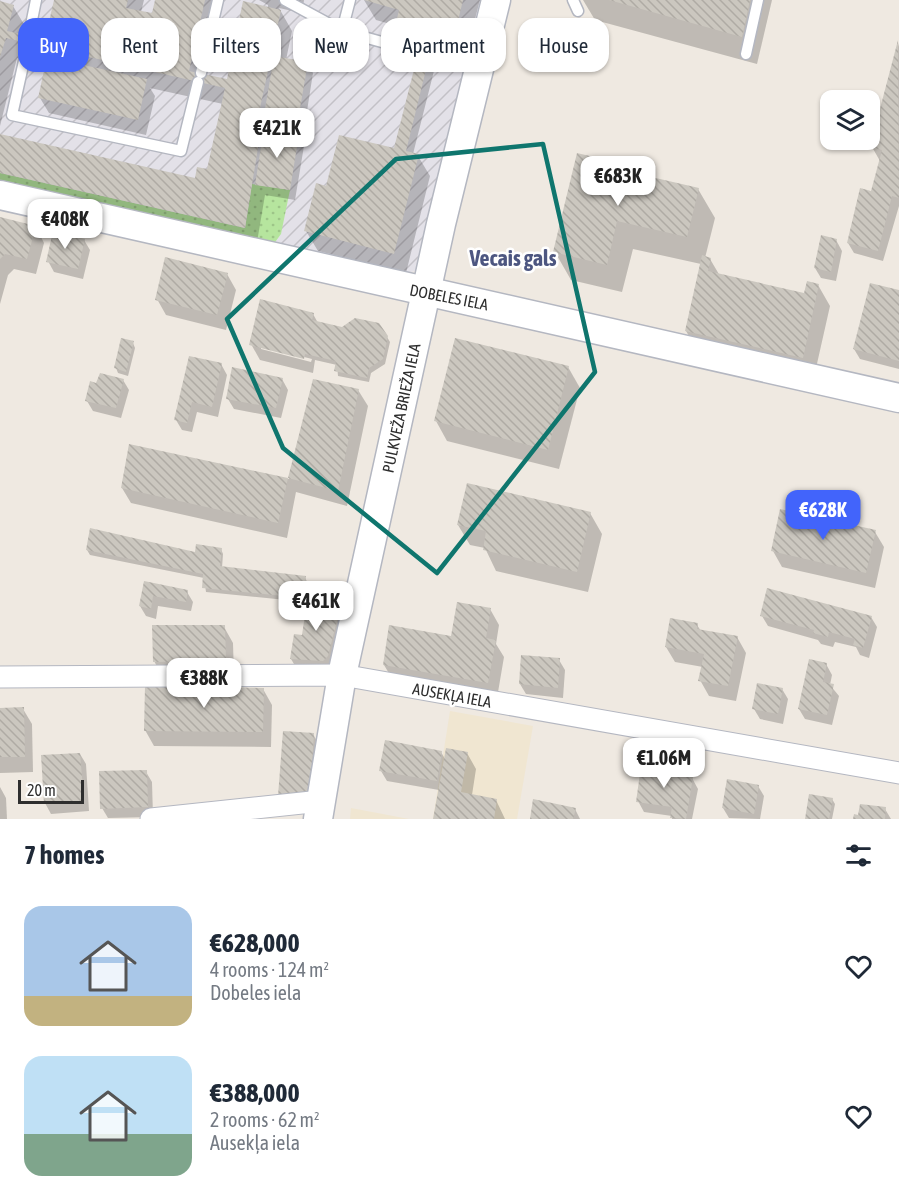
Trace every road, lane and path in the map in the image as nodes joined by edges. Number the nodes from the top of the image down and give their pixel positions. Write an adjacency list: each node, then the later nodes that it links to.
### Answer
1 (36, 0): 2 (lane)
2 (218, 0)
3 (285, 0): 9 (lane)
4 (350, 0): 10 (lane)
5 (496, 0): 11 (street, PULKVEŽA BRIEŽA IELA)
6 (573, 0): 8 (lane)
7 (758, 0): 12 (lane)
8 (578, 11)
9 (318, 18)
10 (345, 18)
11 (492, 18)
12 (746, 54)
13 (479, 72): 15 (street, PULKVEŽA BRIEŽA IELA)
14 (0, 195): 15 (street, DOBELES IELA)
15 (426, 291): 16 (street, DOBELES IELA); 17 (street, PULKVEŽA BRIEŽA IELA)
16 (899, 398)
17 (342, 675): 18 (street, AUSEKĻA IELA); 19 (street, AUSEKĻA IELA); 20 (street, PULKVEŽA BRIEŽA IELA)
18 (0, 677)
19 (899, 774)
20 (320, 810): 21 (street)
21 (151, 819)

